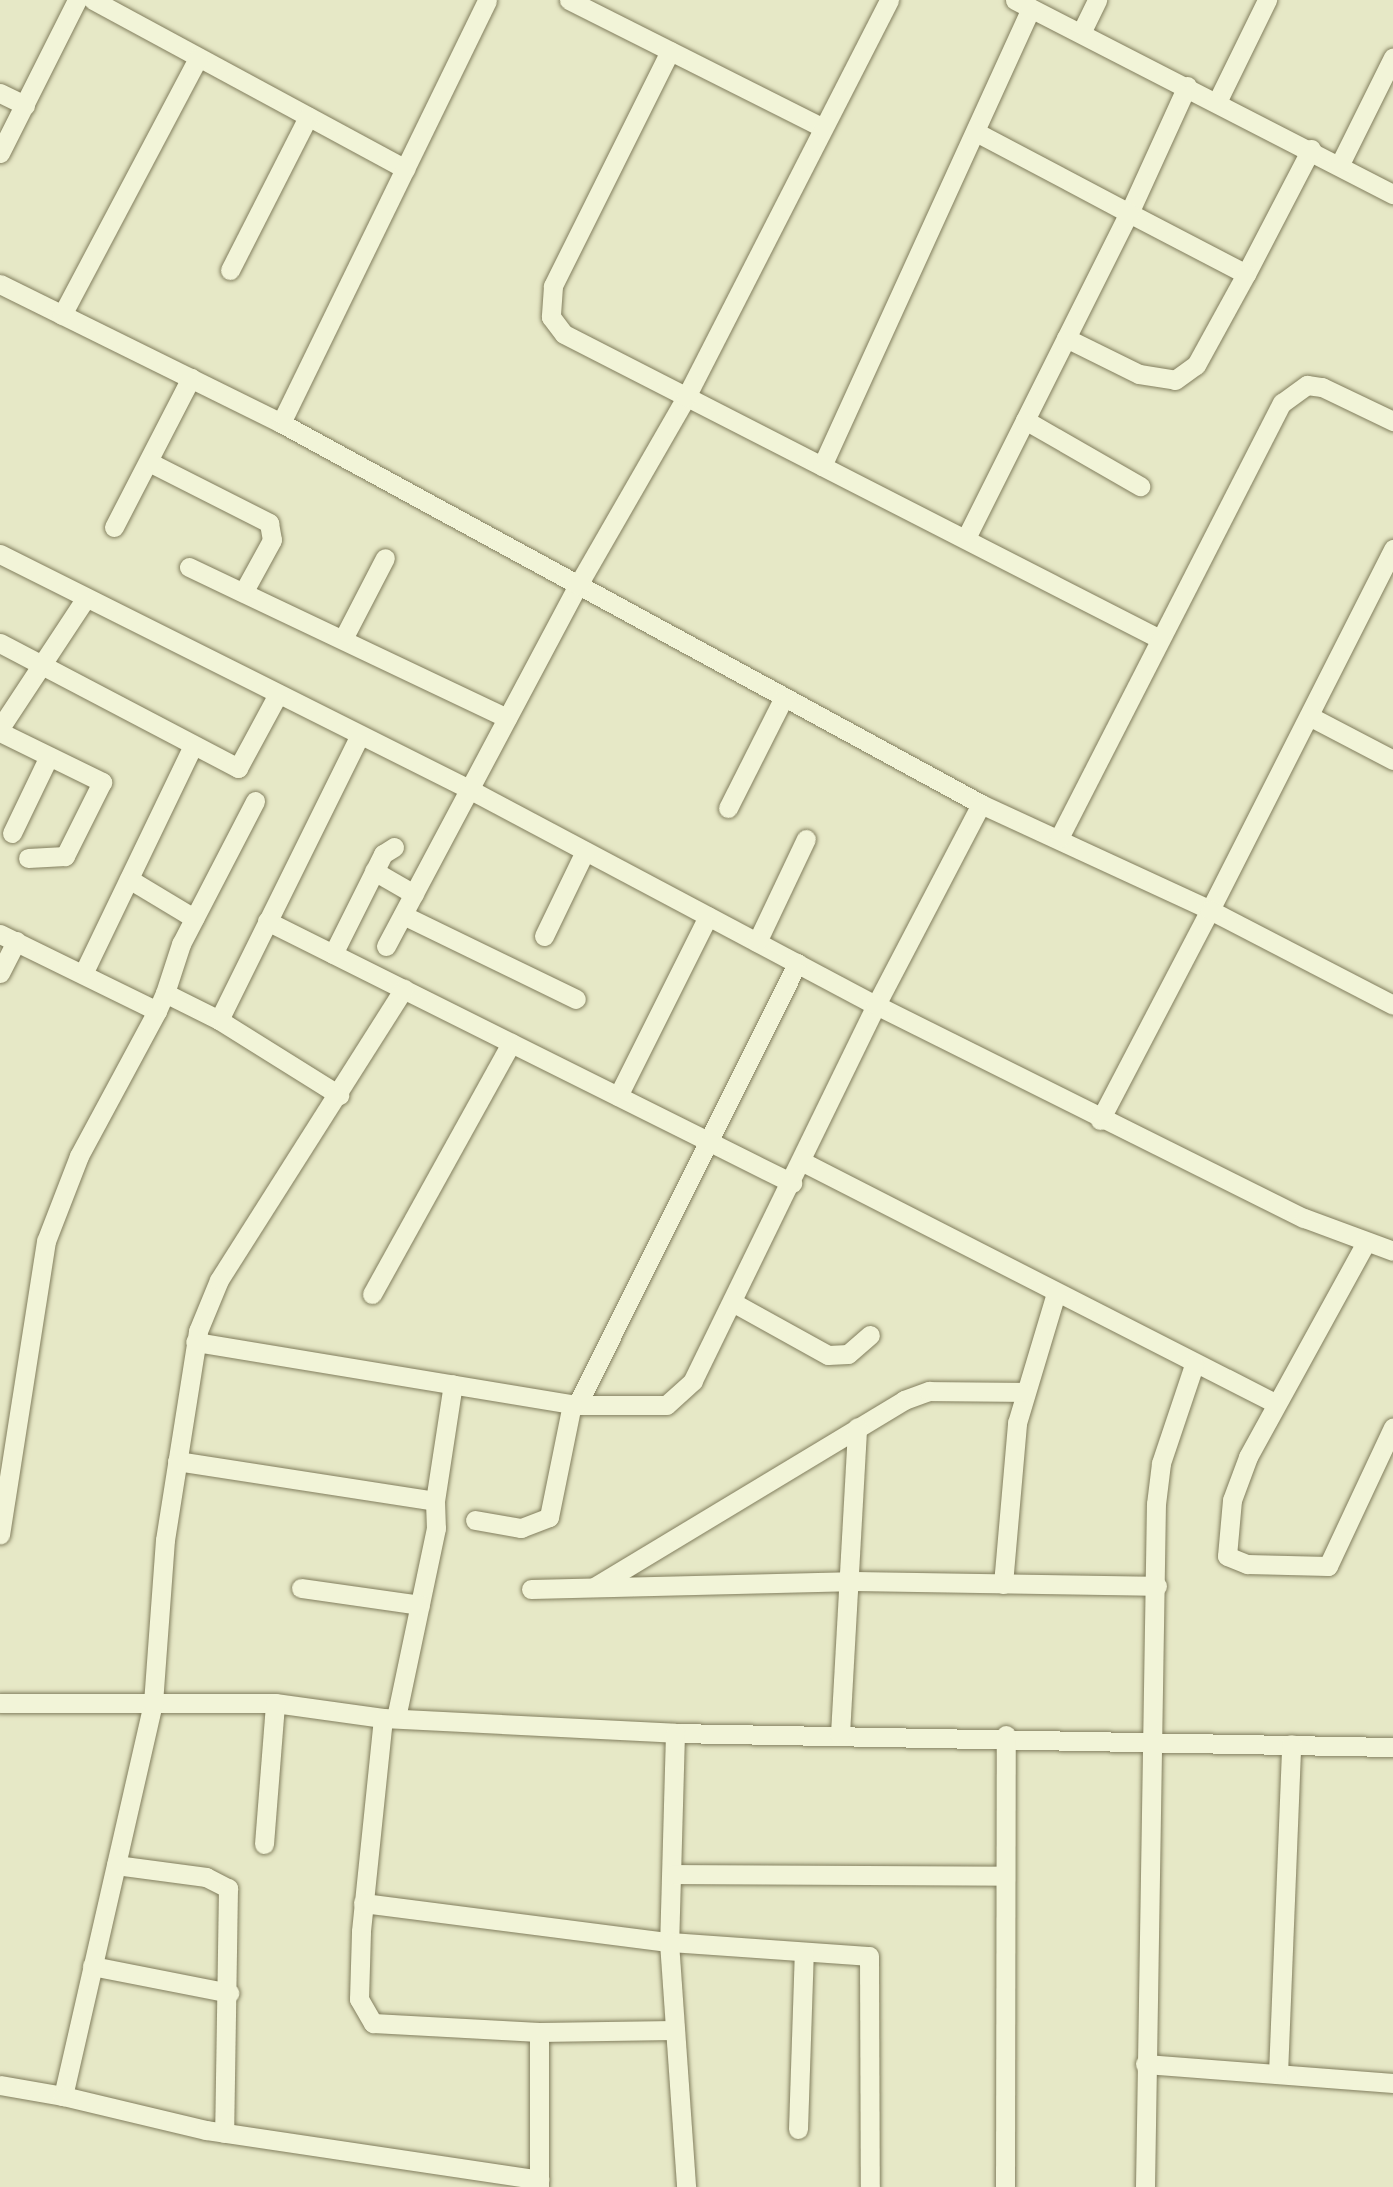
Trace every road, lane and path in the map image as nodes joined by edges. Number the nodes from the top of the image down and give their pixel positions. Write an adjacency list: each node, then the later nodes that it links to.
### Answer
1 (77, 0): 16 (street)
2 (93, 0): 12 (street)
3 (487, 0): 23 (street)
4 (569, 0): 10 (street)
5 (889, 0): 18 (street)
6 (1097, 0): 9 (street)
7 (1267, 0): 15 (street)
8 (1023, 4): 9 (street); 19 (street)
9 (1081, 33): 13 (street)
10 (670, 51): 18 (street); 32 (street)
11 (1393, 57): 22 (street)
12 (198, 58): 17 (street); 29 (street)
13 (1187, 86): 15 (street); 25 (street)
14 (0, 93): 16 (street)
15 (1217, 102): 20 (street)
16 (25, 105): 21 (street)
17 (308, 117): 23 (street); 26 (street)
18 (824, 128): 32 (street)
19 (976, 132): 25 (street); 37 (street)
20 (1311, 149): 22 (street); 27 (street)
21 (0, 153)
22 (1340, 164): 24 (street)
23 (405, 169): 35 (street)
24 (1393, 194)
25 (1129, 213): 27 (street); 30 (street)
26 (230, 270)
27 (1246, 274): 30 (street)
28 (0, 284): 29 (street)
29 (62, 315): 31 (street)
30 (1066, 338): 33 (street)
31 (191, 378): 35 (street); 36 (street)
32 (686, 397): 37 (street); 45 (street)
33 (1025, 420): 38 (street); 40 (street)
34 (1393, 421): 48 (street)
35 (281, 423): 45 (street)
36 (149, 461): 39 (street); 46 (street)
37 (822, 466): 40 (street)
38 (1140, 485)
39 (114, 527)
40 (966, 538): 48 (street)
41 (1393, 549): 54 (street)
42 (0, 554): 47 (street)
43 (385, 558): 49 (street)
44 (189, 567): 46 (street)
45 (578, 585): 53 (street); 55 (street)
46 (244, 591): 49 (street)
47 (85, 599): 51 (street); 52 (street)
48 (1158, 638): 66 (street)
49 (343, 639): 55 (street)
50 (0, 643): 51 (street)
51 (43, 665): 56 (street); 58 (street)
52 (278, 694): 57 (street); 58 (street)
53 (783, 697): 63 (street); 64 (street)
54 (1308, 716): 60 (street); 74 (street)
55 (507, 718): 61 (street)
56 (0, 730): 59 (street)
57 (360, 735): 61 (street); 78 (street)
58 (193, 745): 72 (street)
59 (49, 756): 65 (street); 70 (street)
60 (1393, 760)
61 (469, 789): 69 (street); 73 (street)
62 (255, 802): 77 (street)
63 (981, 804): 66 (street); 90 (street)
64 (728, 808)
65 (12, 833)
66 (1059, 838): 74 (street)
67 (806, 839): 81 (street)
68 (394, 847): 71 (street)
69 (584, 851): 76 (street); 79 (street)
70 (28, 858)
71 (374, 872): 73 (street); 83 (street)
72 (129, 879): 77 (street); 86 (street)
73 (414, 894): 75 (street)
74 (1210, 910): 91 (street); 96 (street)
75 (402, 915): 82 (street); 88 (street)
76 (708, 916): 81 (street); 95 (street)
77 (194, 918): 89 (street)
78 (267, 921): 83 (street); 92 (street)
79 (544, 936)
80 (8, 938): 85 (street); 86 (street)
81 (757, 942): 84 (street)
82 (386, 946)
83 (332, 954): 87 (street)
84 (797, 963): 90 (street); 97 (street)
85 (0, 972)
86 (83, 974): 89 (street)
87 (404, 989): 93 (street); 94 (street)
88 (576, 999)
89 (161, 1002): 92 (street); 117 (street)
90 (876, 1005): 96 (street); 98 (street)
91 (1393, 1005)
92 (219, 1020): 94 (street)
93 (511, 1043): 95 (street); 103 (street)
94 (339, 1096): 106 (street)
95 (618, 1097): 97 (street)
96 (1100, 1120): 100 (street)
97 (707, 1142): 99 (street); 111 (street)
98 (803, 1161): 99 (street); 102 (street)
99 (792, 1183): 104 (street)
100 (1365, 1244): 101 (street); 110 (street)
101 (1393, 1251)
102 (1056, 1293): 107 (street); 109 (street)
103 (372, 1294)
104 (734, 1303): 105 (street); 111 (street)
105 (870, 1335)
106 (195, 1342): 108 (street); 114 (street)
107 (1194, 1365): 110 (street); 120 (street)
108 (453, 1384): 111 (street); 115 (street)
109 (1023, 1392): 112 (street); 119 (street)
110 (1273, 1402): 113 (street)
111 (575, 1405): 116 (street)
112 (857, 1427): 118 (street); 121 (street)
113 (1393, 1427)
114 (177, 1461): 115 (street); 126 (street)
115 (435, 1501): 124 (street)
116 (475, 1520)
117 (0, 1534)
118 (848, 1581): 119 (street); 121 (street); 130 (street)
119 (1003, 1584): 120 (street)
120 (1157, 1586): 132 (street)
121 (595, 1587): 123 (street)
122 (301, 1588): 124 (street)
123 (531, 1589)
124 (420, 1605): 128 (street)
125 (0, 1703): 126 (street)
126 (153, 1703): 127 (street); 136 (street)
127 (275, 1703): 128 (street); 135 (street)
128 (389, 1718): 129 (street); 139 (street)
129 (676, 1733): 130 (street); 137 (street)
130 (841, 1734): 131 (street)
131 (1006, 1735): 132 (street); 138 (street)
132 (1150, 1738): 133 (street); 146 (street)
133 (1291, 1744): 134 (street); 147 (street)
134 (1393, 1747)
135 (264, 1844)
136 (116, 1865): 142 (street); 143 (street)
137 (674, 1874): 138 (street); 140 (street)
138 (1005, 1876): 156 (street)
139 (363, 1903): 140 (street); 145 (street)
140 (669, 1942): 141 (street); 144 (street)
141 (804, 1952): 151 (street); 155 (street)
142 (92, 1966): 143 (street); 150 (street)
143 (229, 1993): 152 (street)
144 (674, 2030): 145 (street); 154 (street)
145 (539, 2032): 153 (street)
146 (1145, 2064): 147 (street); 157 (street)
147 (1278, 2074): 148 (street)
148 (1393, 2083)
149 (0, 2085): 150 (street)
150 (63, 2096): 152 (street)
151 (798, 2129)
152 (224, 2133): 153 (street)
153 (539, 2183)
154 (686, 2187)
155 (870, 2187)
156 (1005, 2187)
157 (1145, 2187)

